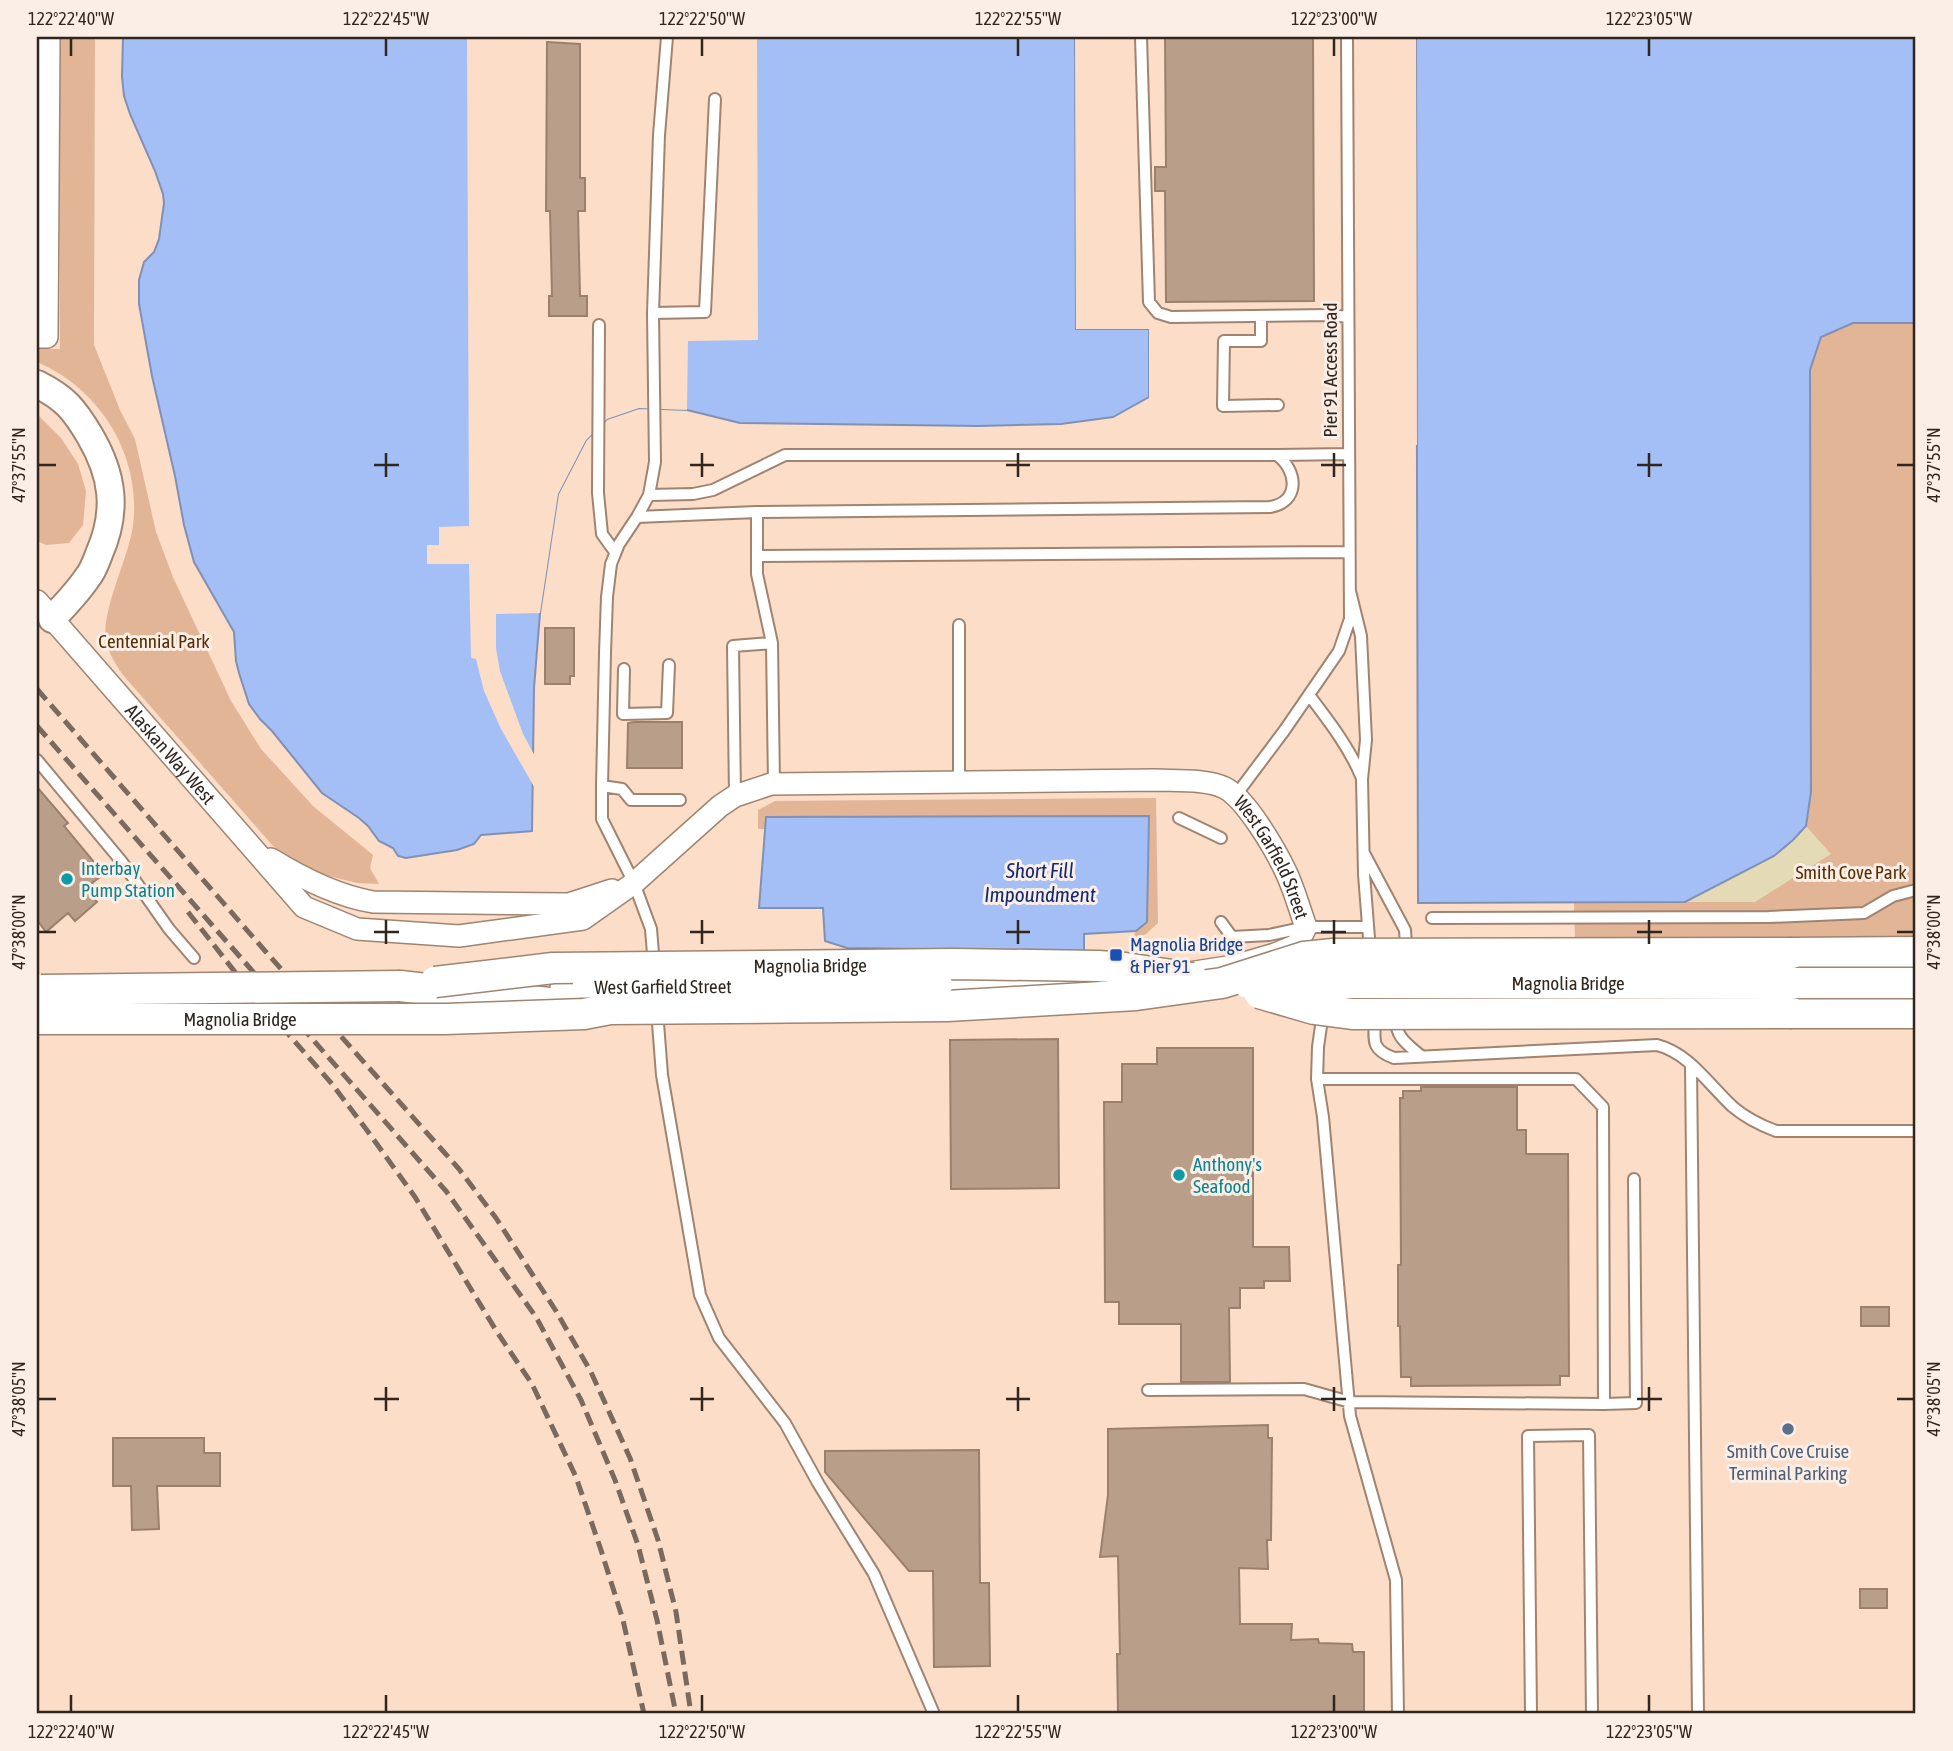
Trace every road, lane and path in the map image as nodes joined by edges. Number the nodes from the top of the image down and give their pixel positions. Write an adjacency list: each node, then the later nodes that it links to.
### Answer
1 (49, 37): 10 (street)
2 (667, 37): 6 (lane)
3 (1141, 37): 7 (lane)
4 (1347, 37): 8 (lane, Pier 91 Access Road)
5 (715, 99): 6 (lane)
6 (653, 313): 15 (lane)
7 (1261, 316): 8 (lane); 12 (lane)
8 (1348, 317): 13 (lane, Pier 91 Access Road)
9 (599, 325): 18 (lane)
10 (42, 337)
11 (37, 384): 22 (street)
12 (1278, 405)
13 (1349, 454): 14 (lane); 19 (lane, Pier 91 Access Road)
14 (1277, 455): 15 (lane); 16 (lane)
15 (649, 495): 17 (lane)
16 (757, 512): 17 (lane); 20 (lane)
17 (637, 517): 18 (lane)
18 (615, 552): 28 (lane)
19 (1349, 552): 20 (lane); 21 (lane, Pier 91 Access Road)
20 (757, 556): 24 (lane)
21 (1350, 591): 27 (lane, Pier 91 Access Road); 31 (lane)
22 (44, 610): 40 (street, Alaskan Way West)
23 (959, 625): 32 (lane)
24 (772, 643): 33 (lane); 36 (lane)
25 (669, 665): 29 (lane)
26 (624, 669): 29 (lane)
27 (1308, 695): 31 (lane); 35 (lane, Pier 91 Access Road)
28 (604, 714): 29 (lane); 34 (lane)
29 (623, 714)
30 (37, 760): 52 (lane)
31 (1362, 779): 41 (lane)
32 (959, 782): 33 (street, West Garfield Street); 35 (street, West Garfield Street)
33 (774, 784): 36 (street, West Garfield Street)
34 (603, 786): 37 (lane); 42 (lane)
35 (1237, 795): 49 (street, West Garfield Street)
36 (735, 796): 42 (street, West Garfield Street)
37 (680, 800)
38 (1180, 818): 39 (lane)
39 (1221, 838)
40 (252, 848): 43 (street, West Garfield Street); 45 (street, Alaskan Way West)
41 (1364, 851): 50 (lane); 68 (lane)
42 (634, 883): 43 (street, West Garfield Street); 46 (street, West Garfield Street); 76 (lane)
43 (335, 890): 46 (street)
44 (1916, 890): 47 (lane)
45 (304, 907): 46 (street, West Garfield Street)
46 (327, 917)
47 (1432, 918)
48 (1222, 922): 49 (lane)
49 (1306, 926): 50 (lane); 59 (street, West Garfield Street, bridge); 70 (lane)
50 (1367, 927): 53 (lane)
51 (1916, 952): 56 (main road, bridge)
52 (194, 958)
53 (1371, 964)
54 (1373, 976): 60 (lane)
55 (435, 982): 56 (main road, Magnolia Bridge, bridge); 58 (main road, Magnolia Bridge); 59 (main road, bridge)
56 (1222, 983): 57 (main road, Magnolia Bridge, bridge); 64 (main road, Magnolia Bridge, bridge); 65 (main road, bridge)
57 (1916, 983)
58 (400, 986): 61 (main road, Magnolia Bridge, bridge); 62 (main road, Magnolia Bridge)
59 (561, 987): 62 (main road)
60 (1374, 989)
61 (37, 990)
62 (500, 999): 64 (main road, Magnolia Bridge, bridge); 67 (main road)
63 (1374, 1002): 68 (lane)
64 (610, 1009): 67 (main road, Magnolia Bridge, bridge)
65 (1916, 1013)
66 (37, 1019): 67 (main road, Magnolia Bridge, bridge)
67 (374, 1019)
68 (1421, 1056): 69 (lane)
69 (1691, 1065): 71 (lane); 80 (lane)
70 (1317, 1079): 74 (lane); 75 (lane)
71 (1916, 1131)
72 (1634, 1179): 75 (lane)
73 (1148, 1390): 74 (lane)
74 (1350, 1402): 75 (lane); 77 (lane)
75 (1605, 1404)
76 (934, 1714)
77 (1398, 1714)
78 (1531, 1714): 79 (lane)
79 (1592, 1714)
80 (1698, 1714)

